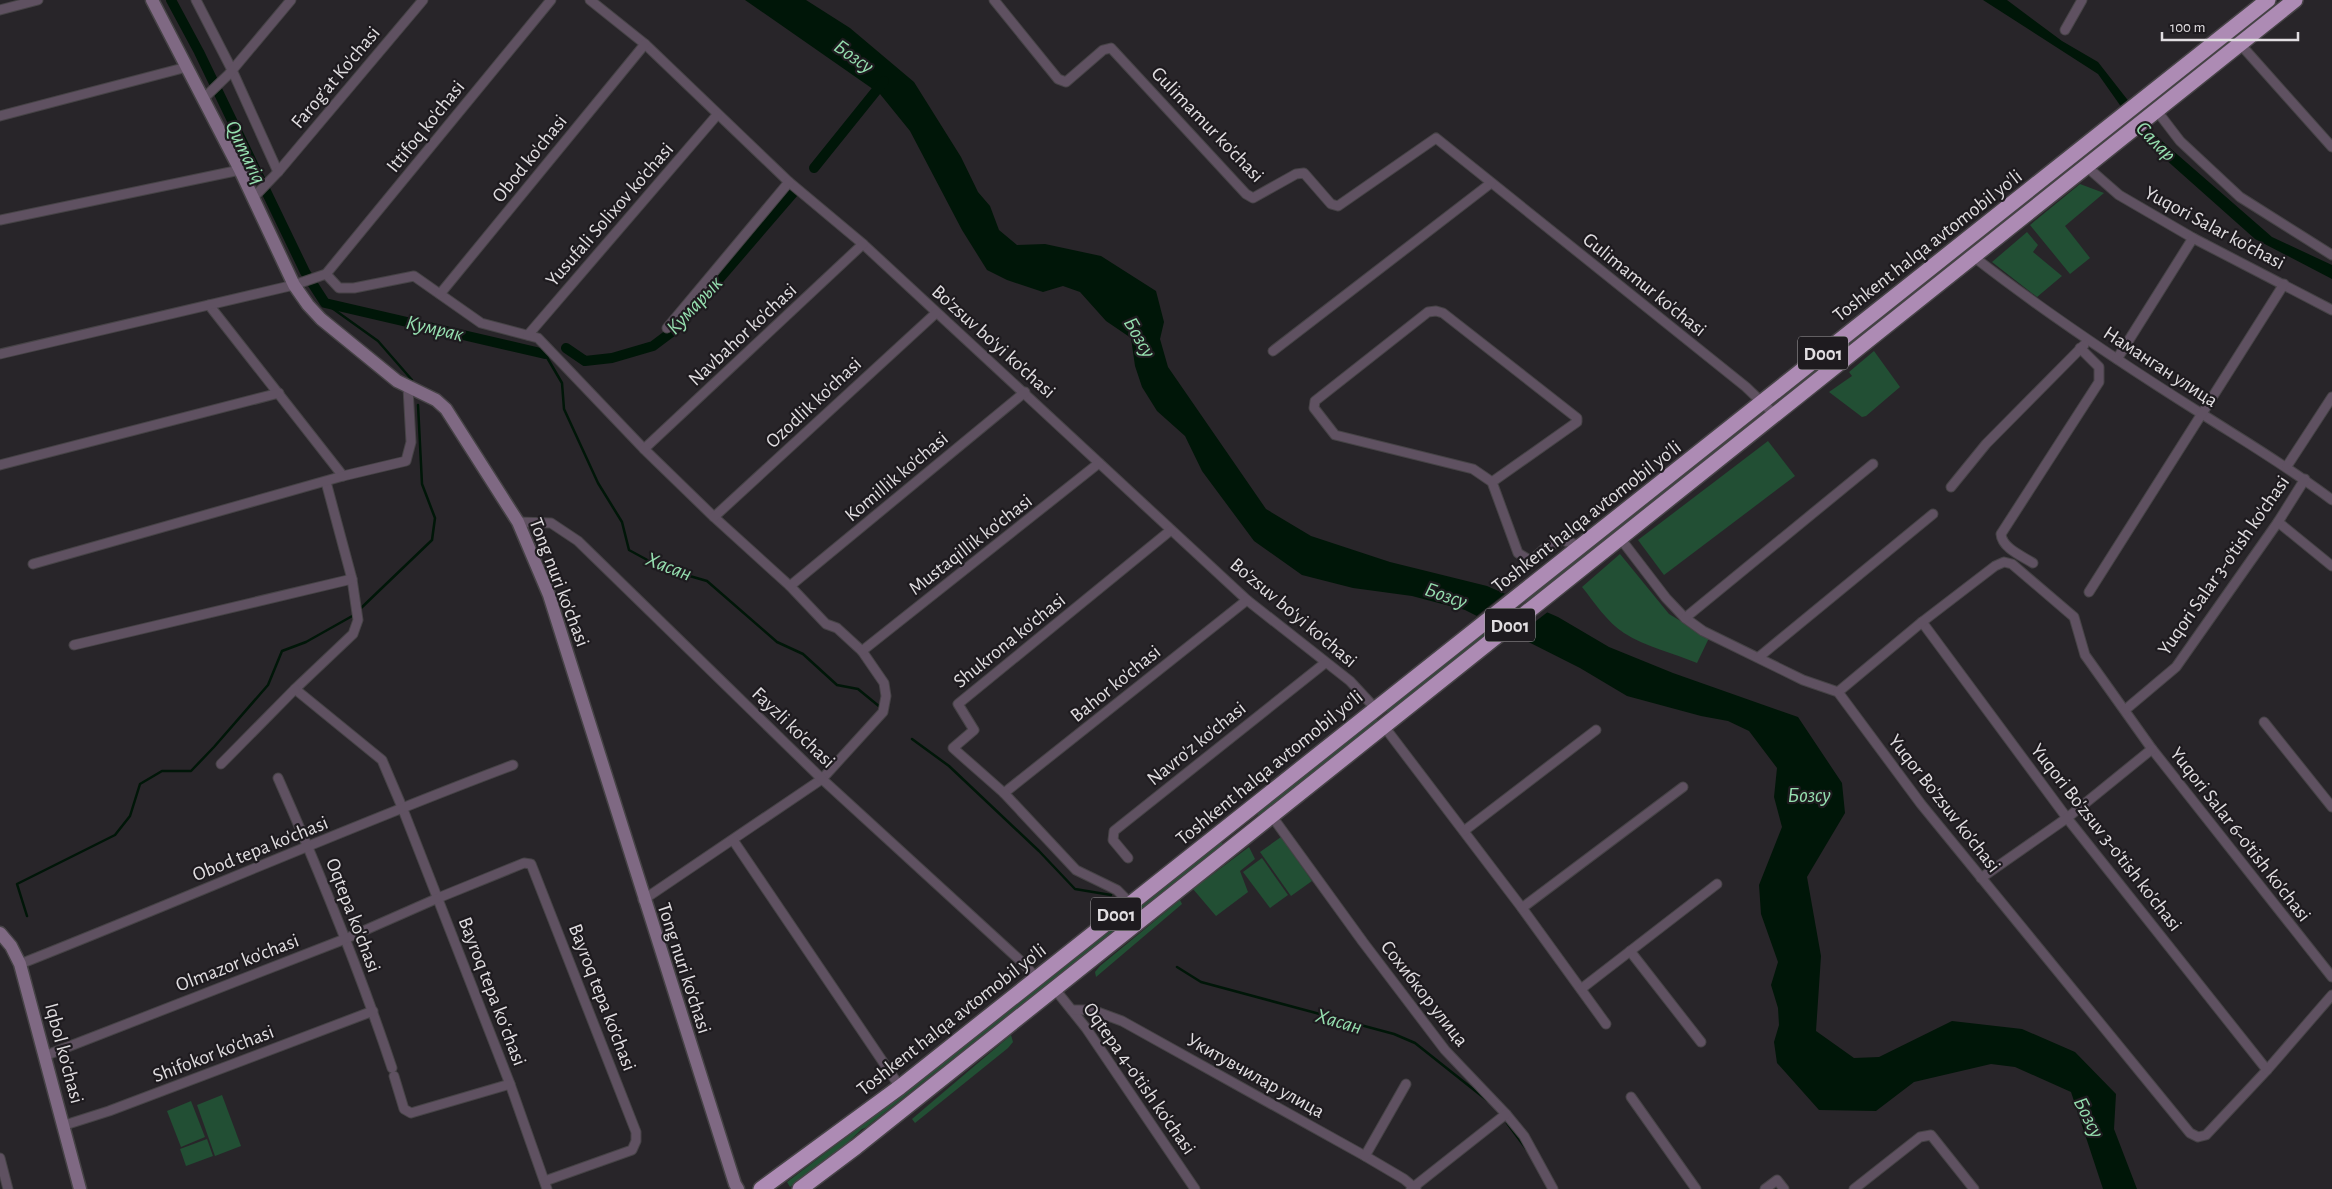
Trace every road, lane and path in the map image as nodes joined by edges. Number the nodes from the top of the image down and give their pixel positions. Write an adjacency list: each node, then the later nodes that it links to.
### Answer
1 (38, 0): 12 (street)
2 (152, 0): 16 (street, Tong nuri ko'chasi)
3 (196, 0): 17 (street)
4 (291, 0): 17 (street)
5 (423, 0): 25 (street, Farog'at Ko'chasi)
6 (551, 0): 34 (street, Ittifoq ko'chasi)
7 (590, 0): 14 (street, Bo'zsuv bo'yi ko'chasi)
8 (994, 0): 27 (street, Gulimamur ko'chasi)
9 (2082, 0): 13 (street)
10 (2268, 0): 52 (highway, Toshkent halqa avtomobil yo'li / D001)
11 (2295, 0): 15 (highway, Toshkent halqa avtomobil yo'li / D001)
12 (0, 10)
13 (2065, 30)
14 (645, 44): 20 (street, Bo'zsuv bo'yi ko'chasi); 37 (street, Obod ko'chasi)
15 (2240, 45): 19 (highway, Toshkent halqa avtomobil yo'li / D001); 22 (street)
16 (187, 67): 18 (street, Tong nuri ko'chasi); 21 (street)
17 (230, 72): 18 (street); 25 (street)
18 (203, 99): 24 (street, Tong nuri ko'chasi)
19 (2154, 113): 23 (highway, Toshkent halqa avtomobil yo'li / D001); 32 (street)
20 (718, 115): 26 (street, Bo'zsuv bo'yi ko'chasi); 42 (street, Yusufali Solixov ko'chasi)
21 (0, 116)
22 (2332, 147)
23 (2087, 167): 30 (street, Yuqori Salar ko'chasi); 33 (highway, Toshkent halqa avtomobil yo'li / D001)
24 (240, 170): 28 (street, Tong nuri ko'chasi); 29 (street)
25 (276, 174): 28 (street, Farog'at Ko'chasi)
26 (789, 182): 31 (street, Bo'zsuv bo'yi ko'chasi); 41 (street)
27 (1491, 183): 45 (street); 52 (street, Gulimamur ko'chasi)
28 (253, 198): 35 (street, Tong nuri ko'chasi)
29 (0, 220)
30 (2193, 238): 36 (street, Yuqori Salar ko'chasi); 47 (street)
31 (863, 244): 40 (street, Bo'zsuv bo'yi ko'chasi); 55 (street, Navbahor ko'chasi)
32 (2332, 255)
33 (1974, 257): 43 (street, Наманган улица); 54 (highway, Toshkent halqa avtomobil yo'li / D001)
34 (326, 274): 35 (street); 37 (street)
35 (297, 284): 38 (street); 48 (street, Tong nuri ko'chasi)
36 (2284, 284): 39 (street, Yuqori Salar ko'chasi); 53 (street)
37 (440, 294): 42 (street)
38 (209, 305): 46 (street); 50 (street)
39 (2332, 310)
40 (936, 313): 49 (street, Bo'zsuv bo'yi ko'chasi); 67 (street, Ozodlik ko'chasi)
41 (667, 328)
42 (528, 336): 55 (street)
43 (2088, 340): 44 (street); 47 (street, Наманган улица)
44 (2080, 348): 64 (street); 73 (street)
45 (1273, 350)
46 (0, 354)
47 (2117, 359): 53 (street, Наманган улица)
48 (408, 388): 60 (street); 68 (street, Tong nuri ko'chasi)
49 (1025, 392): 56 (street, Bo'zsuv bo'yi ko'chasi); 77 (street, Komillik ko'chasi)
50 (279, 393): 58 (street); 60 (street)
51 (2332, 397): 59 (street, Yuqori Salar 3-o'tish ko'chasi)
52 (1762, 401): 54 (street, Gulimamur ko'chasi); 72 (highway, Toshkent halqa avtomobil yo'li / D001)
53 (2200, 413): 59 (street, Наманган улица); 78 (street)
54 (1775, 415): 71 (highway, Toshkent halqa avtomobil yo'li / D001)
55 (644, 449): 67 (street)
56 (1099, 463): 70 (street, Bo'zsuv bo'yi ko'chasi); 83 (street, Mustaqillik ko'chasi)
57 (1873, 464): 80 (street)
58 (0, 465)
59 (2287, 466): 61 (street, Наманган улица)
60 (343, 476): 62 (street)
61 (2305, 479): 65 (street, Наманган улица); 69 (street, Yuqori Salar 3-o'tish ko'chasi)
62 (326, 482): 74 (street); 76 (street)
63 (1492, 482): 63 (street); 72 (street)
64 (1951, 487)
65 (2332, 500)
66 (1934, 514): 84 (street)
67 (714, 517): 77 (street)
68 (518, 522): 97 (street, Fayzli ko'chasi); 113 (street, Tong nuri ko'chasi)
69 (2278, 522): 75 (street); 89 (street, Yuqori Salar 3-o'tish ko'chasi)
70 (1171, 530): 79 (street, Bo'zsuv bo'yi ko'chasi); 99 (street, Shukrona ko'chasi)
71 (1620, 538): 80 (street); 91 (highway, Toshkent halqa avtomobil yo'li / D001)
72 (1581, 546): 88 (highway, Toshkent halqa avtomobil yo'li / D001)
73 (2033, 563)
74 (33, 564)
75 (2332, 566)
76 (352, 579): 82 (street); 86 (street)
77 (790, 586): 83 (street)
78 (2089, 592)
79 (1247, 600): 85 (street, Bo'zsuv bo'yi ko'chasi); 99 (street, Bahor ko'chasi)
80 (1685, 618): 84 (street)
81 (1922, 622): 87 (street, Yuqori Salar 6-o'tish ko'chasi); 89 (street, Yuqori Salar 6-o'tish ko'chasi); 103 (street, Yuqori Bo'zsuv 3-o'tish ko'chasi)
82 (74, 644)
83 (862, 651): 97 (street)
84 (1759, 657): 87 (street)
85 (1325, 663): 88 (street, Bo'zsuv bo'yi ko'chasi); 109 (street, Navro'z ko'chasi)
86 (295, 689): 94 (street); 100 (street, Bayroq tepa koʻchasi)
87 (1838, 692): 110 (street, Yuqor Bo'zsuv ko'chasi)
88 (1375, 708): 104 (highway, Toshkent halqa avtomobil yo'li / D001)
89 (2125, 710): 93 (street, Yuqori Salar 6-o'tish ko'chasi)
90 (2264, 722): 101 (street)
91 (1383, 725): 102 (highway, Toshkent halqa avtomobil yo'li / D001); 105 (street)
92 (1596, 730): 105 (street)
93 (2152, 749): 103 (street); 121 (street, Yuqori Salar 6-o'tish ko'chasi)
94 (221, 764)
95 (513, 765): 100 (street, Obod tepa ko'chasi)
96 (278, 778): 108 (street, Oqtepa ko'chasi)
97 (822, 779): 107 (street); 120 (street, Fayzli ko'chasi)
98 (1683, 788): 115 (street)
99 (1004, 793): 114 (street, Shukrona ko'chasi)
100 (402, 807): 108 (street, Obod tepa ko'chasi); 112 (street, Bayroq tepa koʻchasi)
101 (2332, 807)
102 (1271, 815): 106 (highway, Toshkent halqa avtomobil yo'li / D001); 135 (street, Сохибкор улица)
103 (2068, 818): 110 (street); 130 (street, Yuqori Bo'zsuv 3-o'tish ko'chasi)
104 (1235, 819): 106 (highway); 114 (highway, Toshkent halqa avtomobil yo'li / D001)
105 (1464, 831): 115 (street)
106 (1247, 834): 122 (highway, Toshkent halqa avtomobil yo'li / D001)
107 (733, 840): 113 (street); 133 (street)
108 (309, 847): 117 (street, Oqtepa ko'chasi); 119 (street, Obod tepa ko'chasi)
109 (1128, 858)
110 (1981, 878): 130 (street, Yuqor Bo'zsuv ko'chasi)
111 (1717, 884): 118 (street)
112 (438, 898): 117 (street, Olmazor ko'chasi); 131 (street, Bayroq tepa koʻchasi); 139 (street, Bayroq tepa ko'chasi)
113 (644, 900): 143 (street, Tong nuri ko'chasi)
114 (1130, 903): 120 (highway, Toshkent halqa avtomobil yo'li / D001)
115 (1522, 908): 123 (street)
116 (0, 933): 119 (street, Iqbol ko'chasi)
117 (345, 939): 126 (street, Oqtepa ko'chasi); 129 (street, Olmazor ko'chasi)
118 (1630, 951): 123 (street); 128 (street)
119 (20, 964): 129 (street, Iqbol ko'chasi)
120 (1036, 978): 133 (highway, Toshkent halqa avtomobil yo'li / D001)
121 (2332, 978)
122 (1054, 988): 125 (street, Oqtepa 4-o'tish ko'chasi); 145 (highway, Toshkent halqa avtomobil yo'li / D001)
123 (1581, 989): 127 (street)
124 (2332, 995): 130 (street)
125 (1072, 1010): 137 (street, Укитувчилар улица); 146 (street, Oqtepa 4-o'tish ko'chasi)
126 (373, 1011): 131 (street, Oqtepa ko'chasi); 136 (street, Shifokor ko'chasi)
127 (1606, 1024)
128 (1702, 1042)
129 (46, 1056): 136 (street, Iqbol ko'chasi)
130 (2267, 1070)
131 (510, 1084): 139 (street, Bayroq tepa koʻchasi)
132 (1406, 1084): 137 (street)
133 (900, 1086): 144 (highway, Toshkent halqa avtomobil yo'li / D001)
134 (1631, 1097): 148 (street)
135 (1506, 1114): 140 (street); 147 (street, Сохибкор улица)
136 (65, 1125): 142 (street, Iqbol ko'chasi)
137 (1365, 1156): 140 (street, Укитувчилар улица)
138 (0, 1158): 141 (street)
139 (546, 1185)
140 (1414, 1188)
141 (8, 1189)
142 (80, 1189)
143 (738, 1189)
144 (762, 1189)
145 (800, 1189)
146 (1196, 1189)
147 (1553, 1189)
148 (1696, 1189)
149 (1765, 1189): 150 (street)
150 (1784, 1189)
151 (1854, 1189): 152 (street)
152 (1974, 1189)

